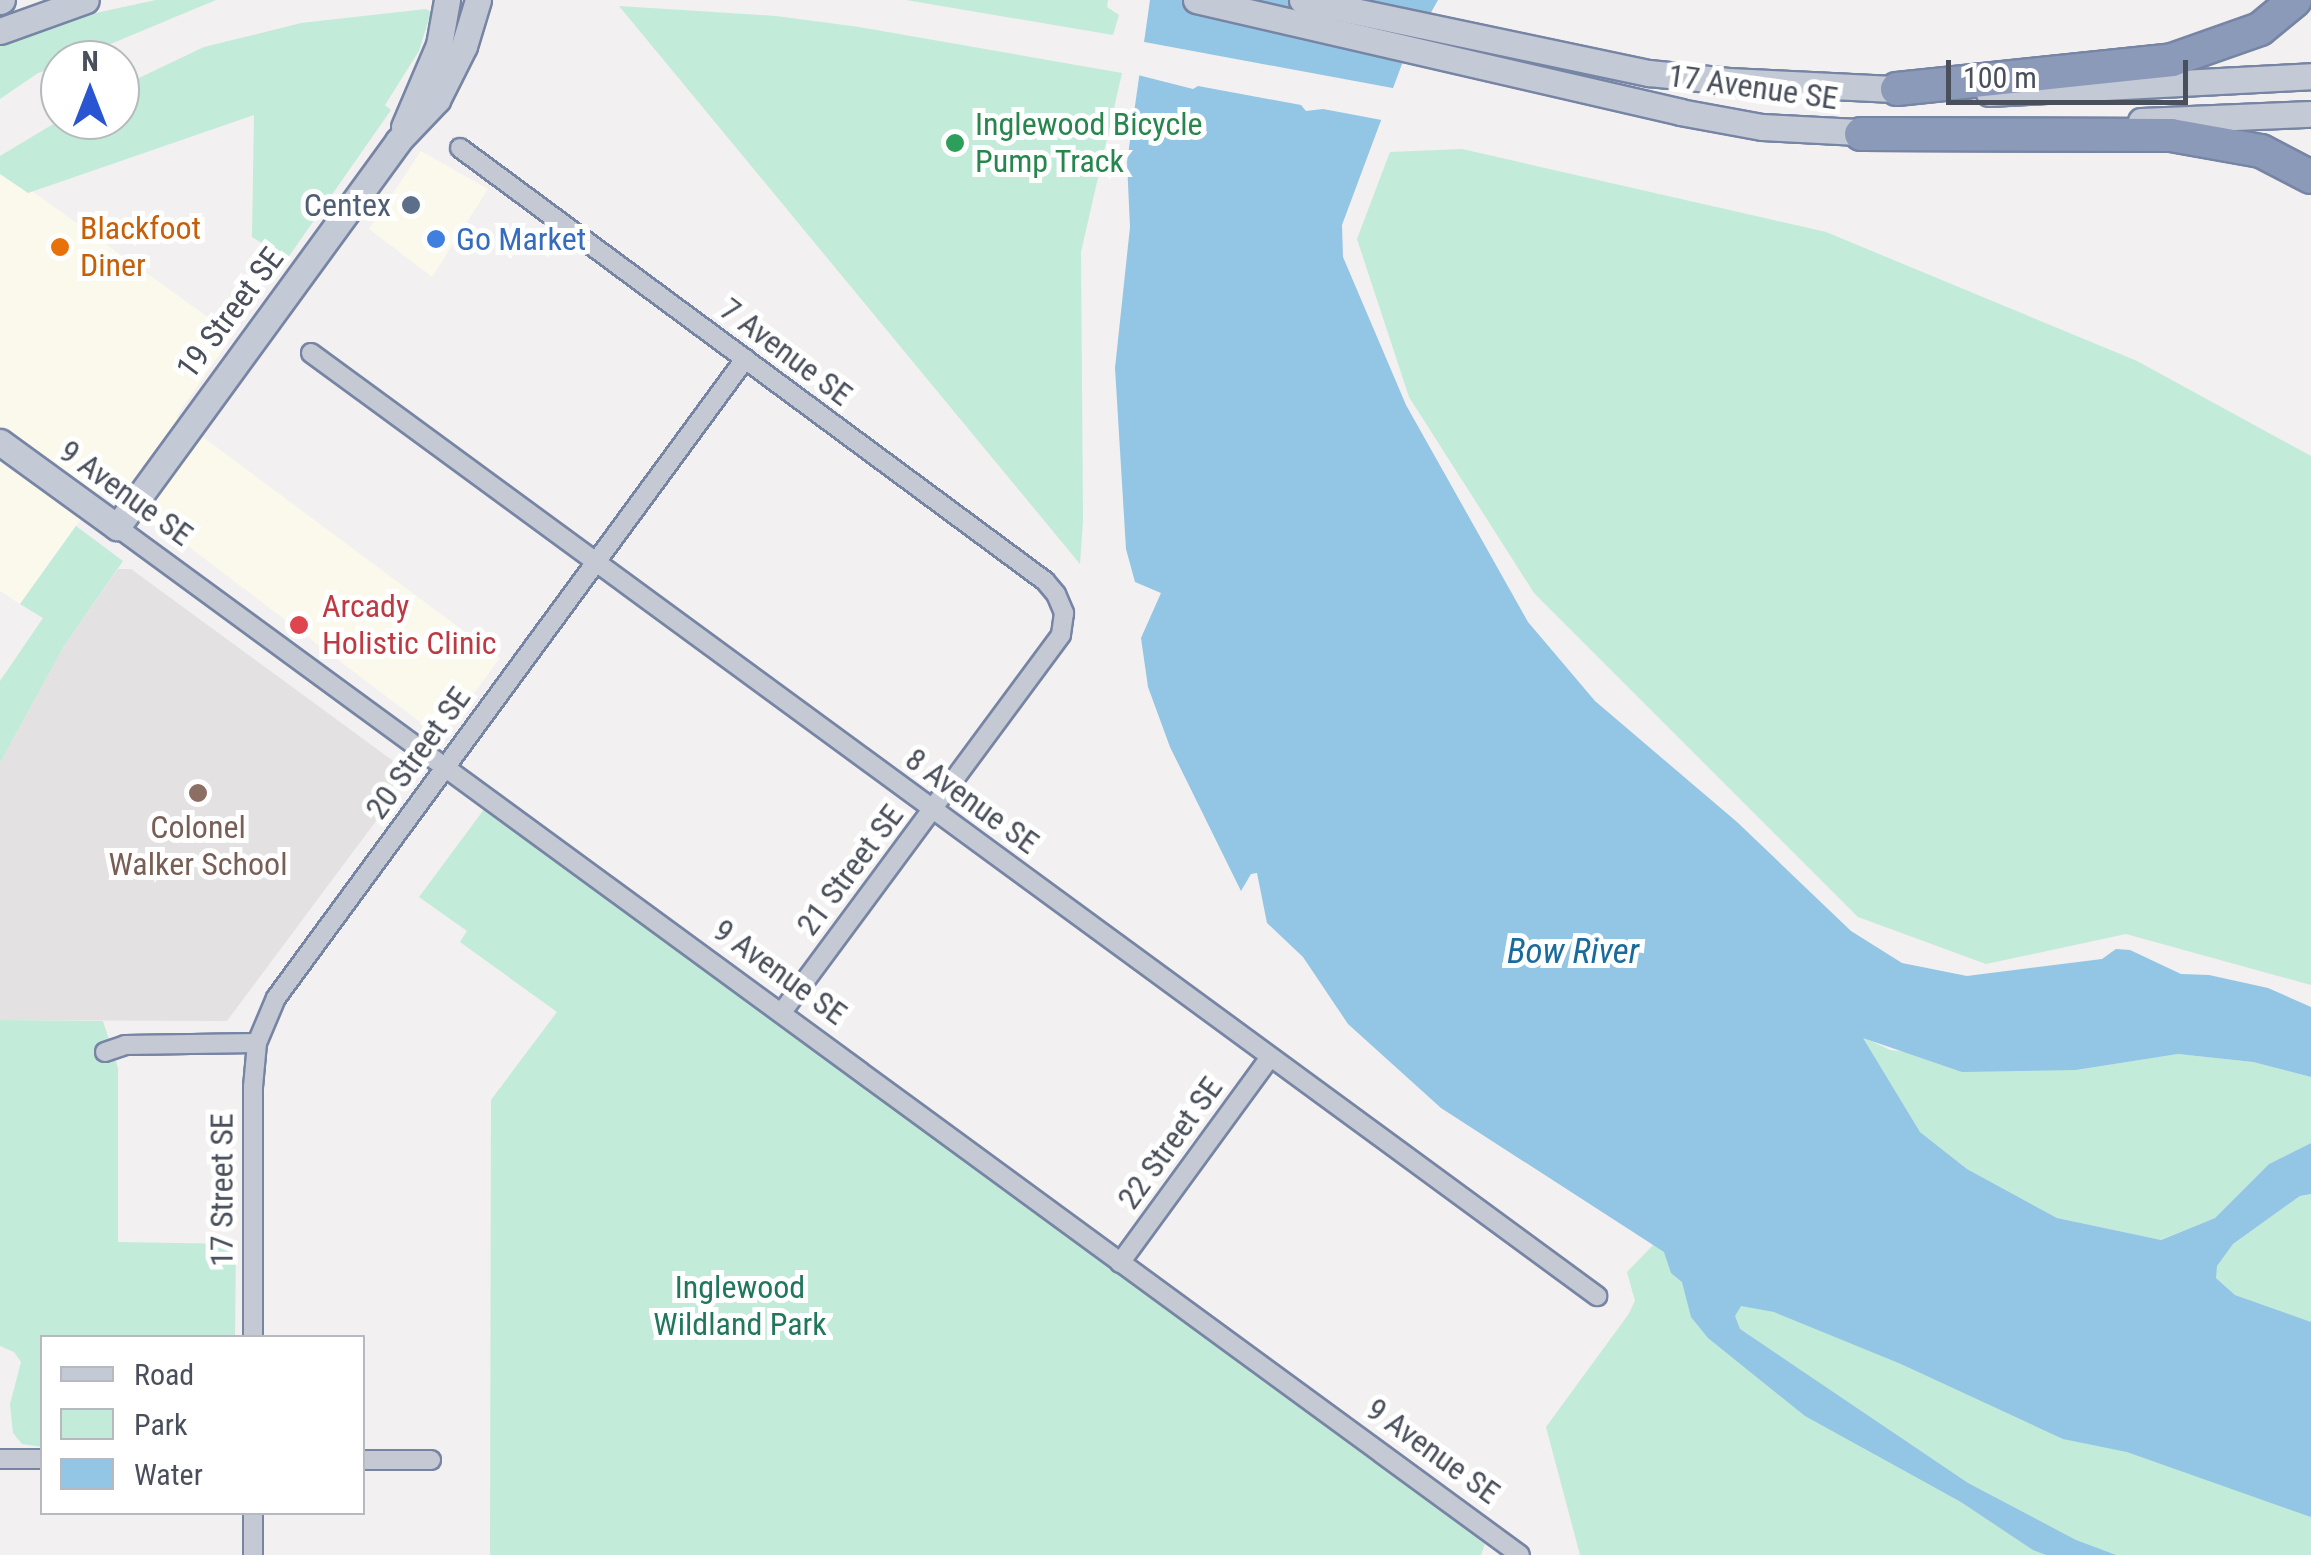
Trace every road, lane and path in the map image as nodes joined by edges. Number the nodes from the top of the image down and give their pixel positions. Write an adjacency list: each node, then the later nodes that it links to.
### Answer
1 (86, 0): 8 (main road)
2 (447, 0): 15 (main road, 19 Street SE)
3 (478, 0): 12 (main road, 19 Street SE)
4 (495, 0): 12 (main road)
5 (1196, 0): 9 (main road, 17 Avenue SE)
6 (1302, 0): 9 (main road, 17 Avenue SE)
7 (2295, 0): 11 (highway)
8 (0, 32)
9 (1437, 41): 11 (main road, 17 Avenue SE); 14 (main road, 17 Avenue SE)
10 (2311, 76): 11 (main road, 17 Avenue SE)
11 (1896, 89)
12 (437, 100): 15 (main road, 19 Street SE)
13 (2311, 114): 14 (main road, 17 Avenue SE)
14 (1861, 134): 17 (highway)
15 (398, 141): 21 (main road, 19 Street SE)
16 (460, 148): 19 (street, 7 Avenue SE)
17 (2311, 177)
18 (311, 353): 22 (street, 8 Avenue SE)
19 (745, 359): 22 (street, 20 Street SE); 23 (street, 7 Avenue SE)
20 (0, 442): 21 (main road, 9 Avenue SE)
21 (117, 526): 24 (street, 9 Avenue SE)
22 (596, 563): 24 (street, 20 Street SE); 25 (street, 8 Avenue SE)
23 (1064, 613): 25 (street, 21 Street SE)
24 (447, 766): 26 (street, 9 Avenue SE); 27 (street, 20 Street SE)
25 (933, 809): 26 (street, 21 Street SE); 29 (street, 8 Avenue SE)
26 (782, 1013): 30 (street, 9 Avenue SE)
27 (258, 1044): 28 (street); 32 (street, 17 Street SE)
28 (105, 1052)
29 (1269, 1059): 30 (street, 22 Street SE); 31 (street, 8 Avenue SE)
30 (1120, 1263): 39 (street, 9 Avenue SE)
31 (1598, 1296)
32 (252, 1335)
33 (0, 1459): 34 (street)
34 (40, 1460)
35 (365, 1460): 36 (street)
36 (430, 1460)
37 (253, 1515): 38 (street)
38 (252, 1555)
39 (1520, 1555)

